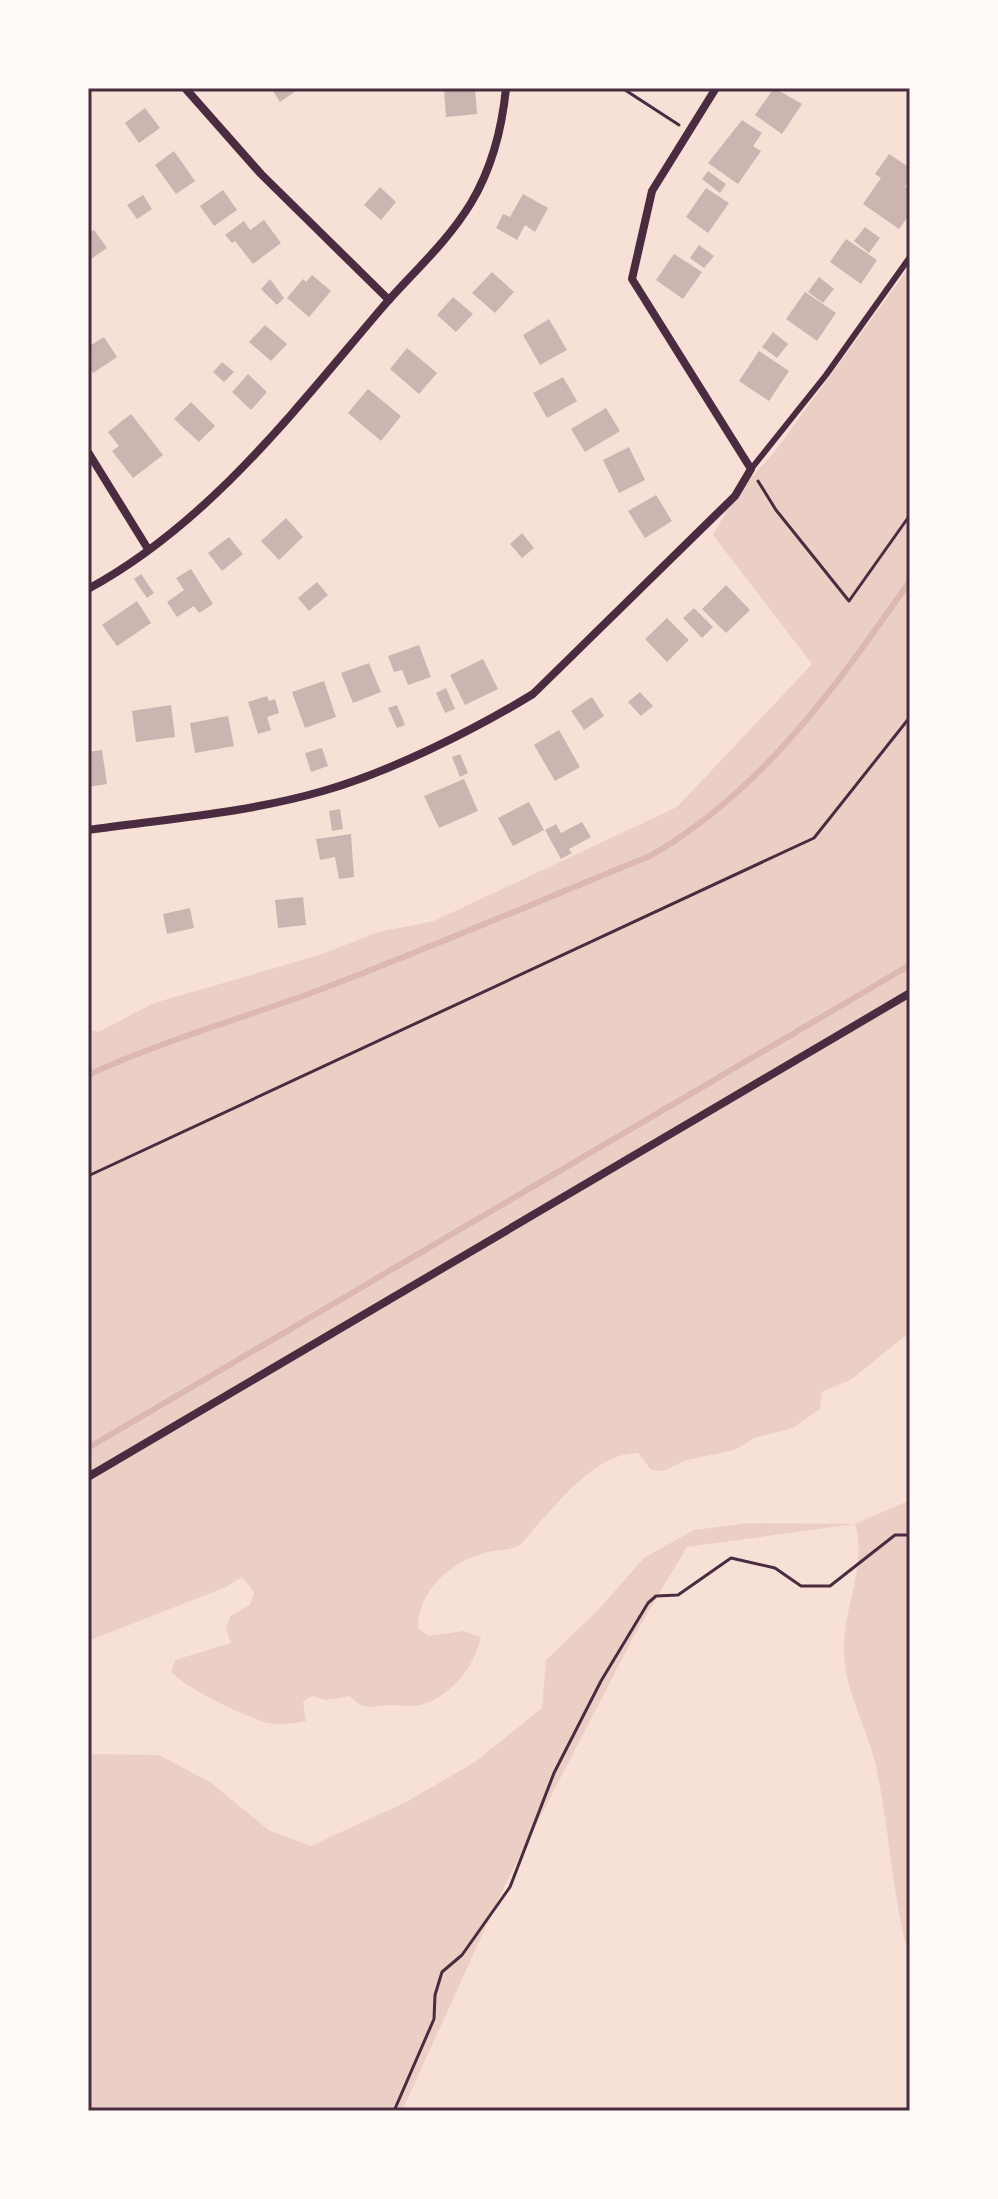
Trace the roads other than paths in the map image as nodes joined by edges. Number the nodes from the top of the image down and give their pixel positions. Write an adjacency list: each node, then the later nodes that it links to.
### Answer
1 (185, 88): 5 (street)
2 (506, 88): 5 (street)
3 (716, 88): 7 (street)
4 (910, 257): 7 (lane)
5 (389, 300): 8 (street)
6 (88, 452): 8 (street)
7 (751, 469): 10 (street)
8 (148, 549): 9 (street)
9 (88, 589)
10 (88, 830)
11 (910, 993): 12 (street)
12 (88, 1477)

